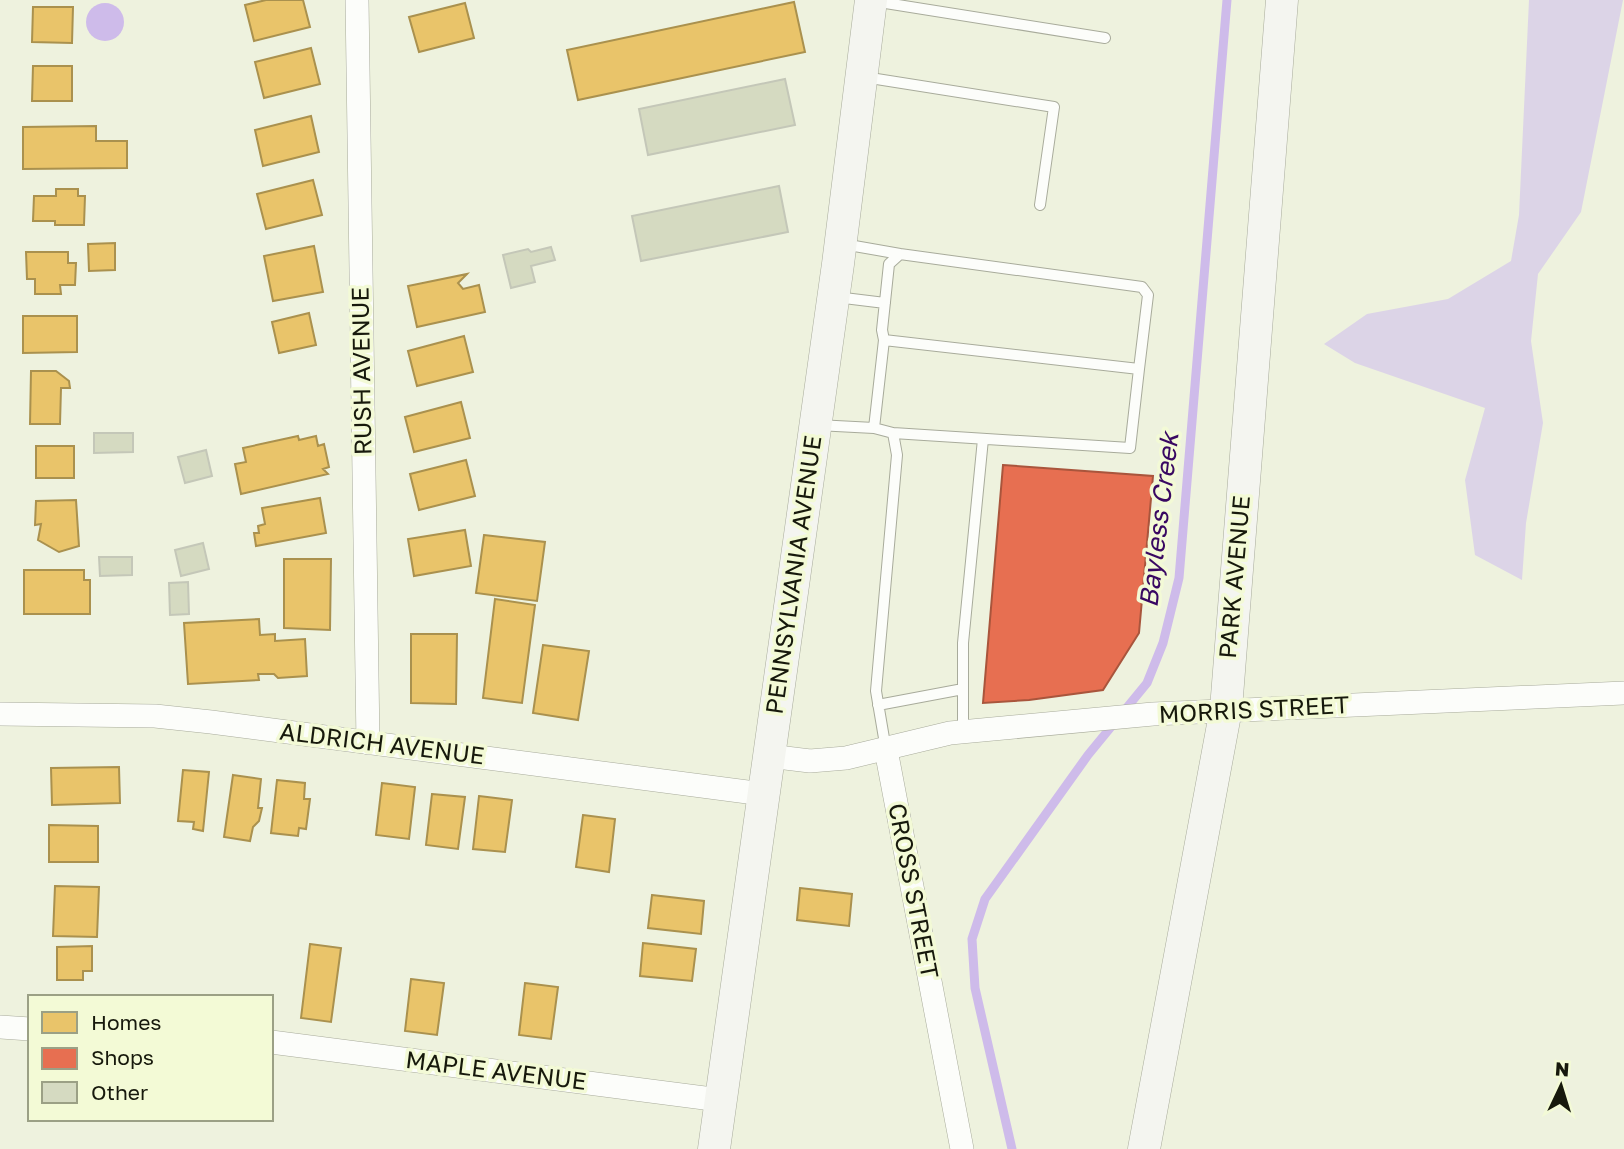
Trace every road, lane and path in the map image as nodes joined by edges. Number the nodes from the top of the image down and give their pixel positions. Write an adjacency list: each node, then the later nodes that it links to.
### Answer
1 (357, 0): 23 (street, RUSH AVENUE)
2 (871, 0): 4 (lane); 5 (street, PENNSYLVANIA AVENUE)
3 (1282, 0): 20 (street, PARK AVENUE)
4 (1105, 38)
5 (861, 77): 6 (lane); 7 (street, PENNSYLVANIA AVENUE)
6 (1040, 205)
7 (840, 244): 8 (lane); 9 (street, PENNSYLVANIA AVENUE)
8 (900, 254): 10 (lane); 12 (lane)
9 (833, 296): 10 (lane); 13 (street, PENNSYLVANIA AVENUE)
10 (885, 303): 11 (lane)
11 (884, 340): 12 (lane); 14 (lane)
12 (1139, 369): 16 (lane)
13 (815, 425): 14 (lane); 25 (street, PENNSYLVANIA AVENUE)
14 (874, 428): 15 (lane)
15 (893, 433): 16 (lane); 19 (lane)
16 (983, 439): 17 (lane)
17 (963, 689): 19 (lane); 22 (lane)
18 (1624, 693): 20 (street, MORRIS STREET)
19 (878, 705): 24 (lane)
20 (1226, 709): 22 (street, MORRIS STREET); 33 (street, PARK AVENUE)
21 (0, 714): 23 (street, ALDRICH AVENUE)
22 (963, 732): 24 (street, MORRIS STREET)
23 (368, 743): 26 (street, ALDRICH AVENUE)
24 (886, 750): 25 (street); 32 (street, CROSS STREET)
25 (769, 756): 26 (street, PENNSYLVANIA AVENUE)
26 (763, 794): 30 (street, PENNSYLVANIA AVENUE)
27 (0, 1027): 28 (street)
28 (28, 1029)
29 (273, 1042): 30 (street, MAPLE AVENUE)
30 (720, 1100): 31 (street, PENNSYLVANIA AVENUE)
31 (714, 1149)
32 (962, 1149)
33 (1144, 1149)

